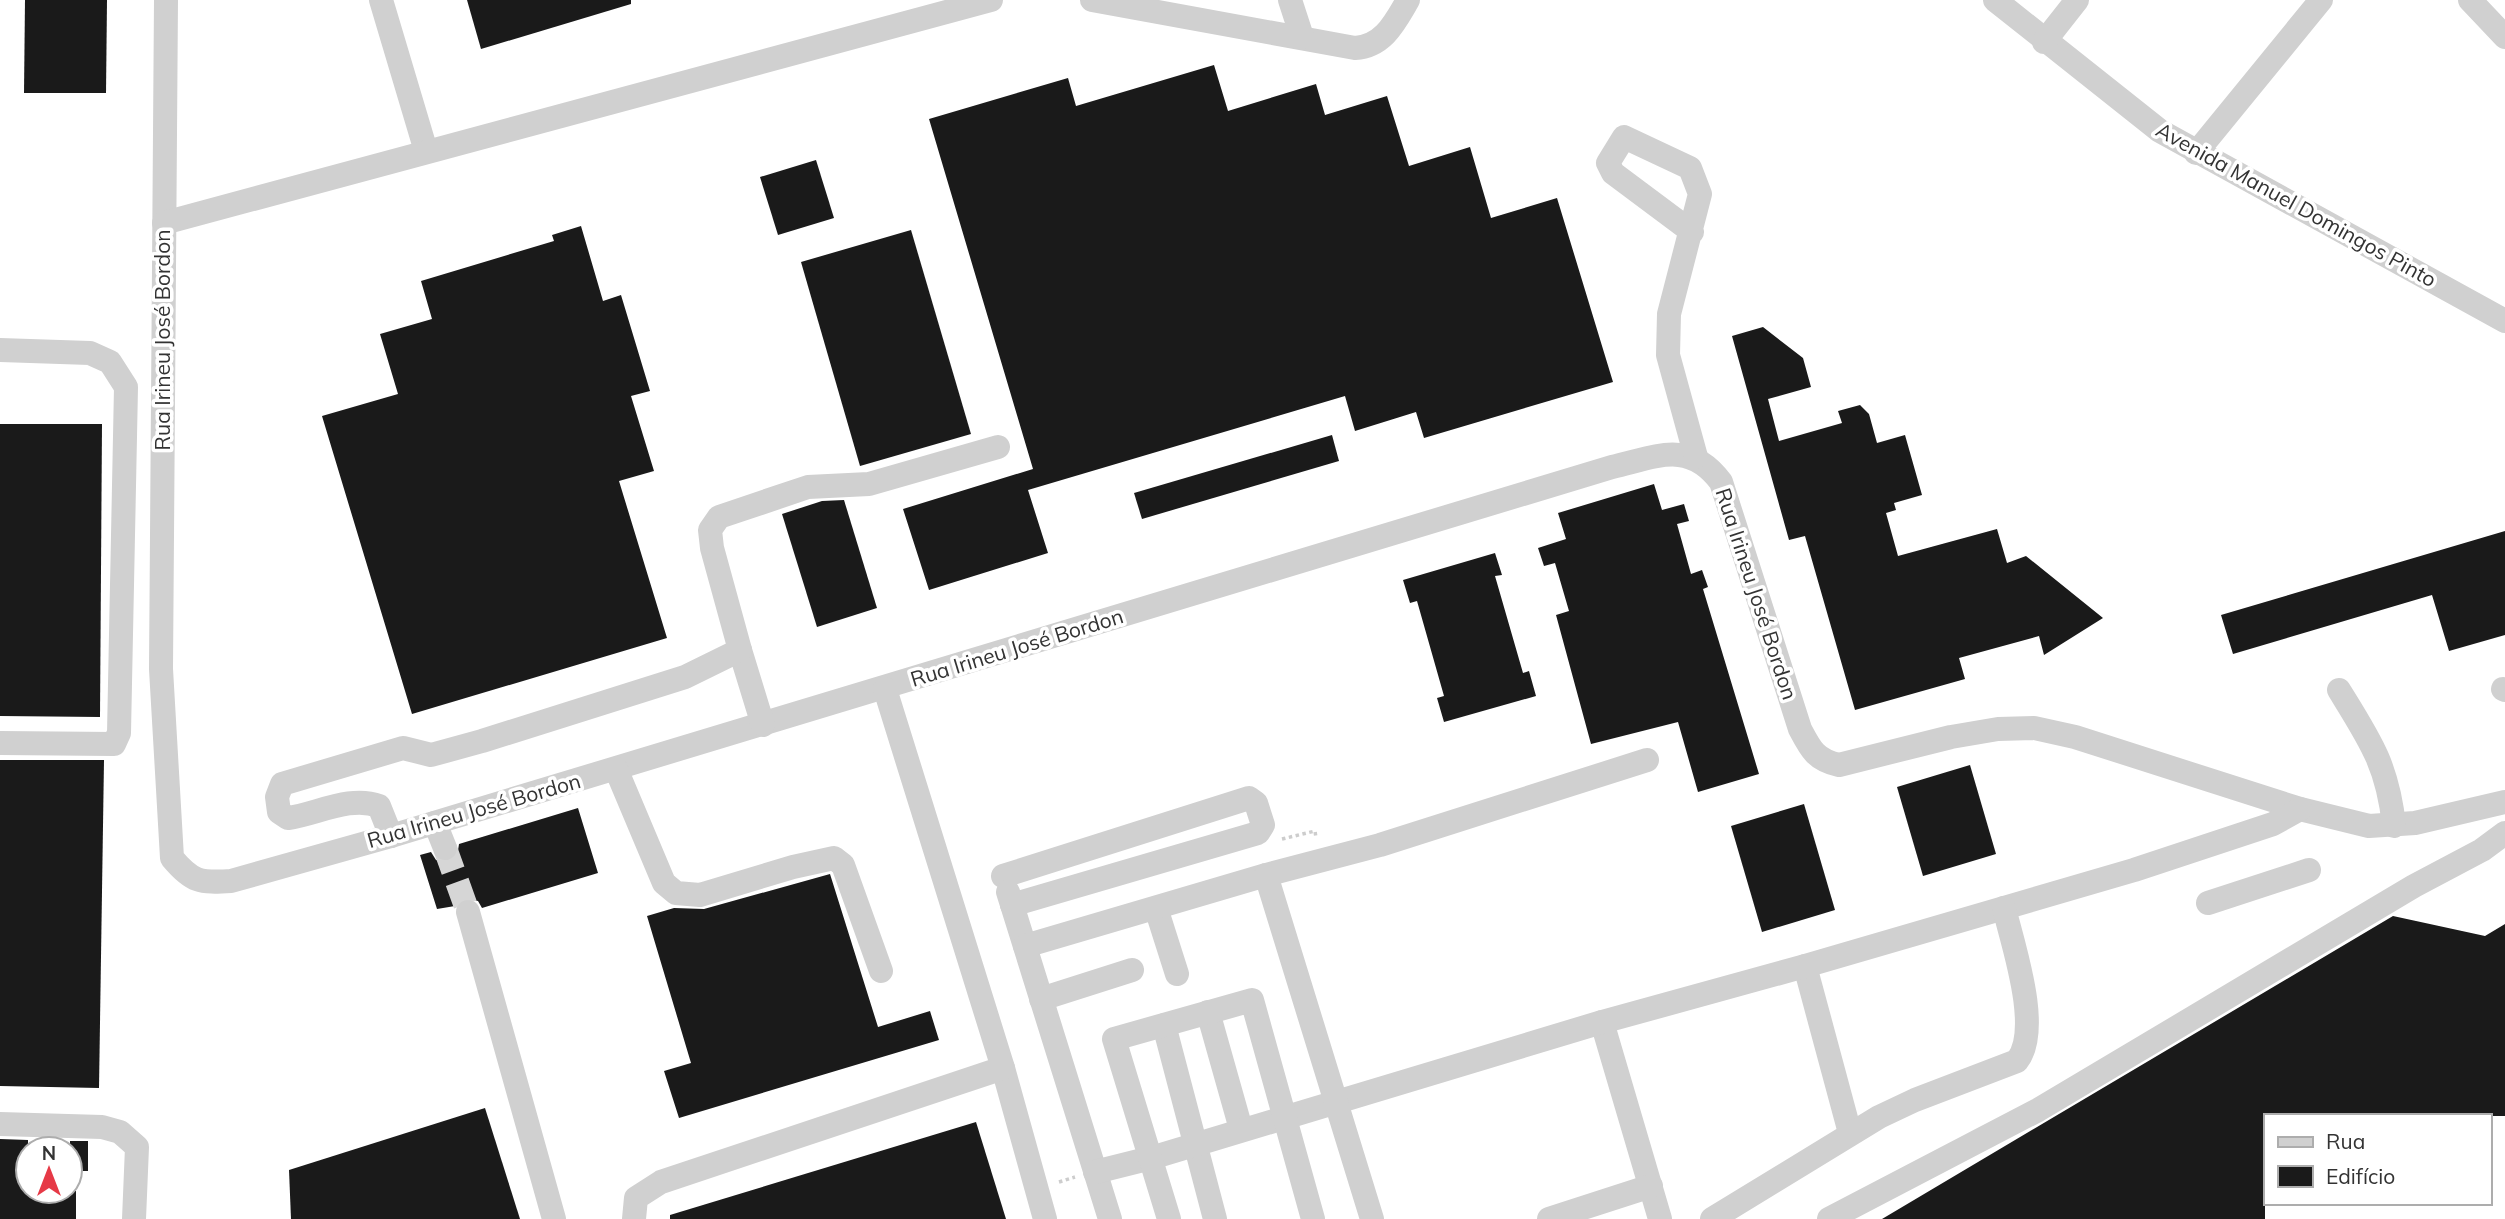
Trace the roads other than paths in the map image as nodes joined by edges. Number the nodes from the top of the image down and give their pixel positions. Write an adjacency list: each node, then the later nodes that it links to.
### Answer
1 (166, 0): 17 (street, Rua Irineu José Bordon)
2 (381, 0): 15 (street)
3 (991, 0): 15 (street)
4 (1092, 0): 11 (street)
5 (1290, 0): 12 (street)
6 (1408, 0): 12 (street)
7 (1995, 0): 14 (street, Avenida Manuel Domingos Pinto)
8 (2077, 0): 14 (street)
9 (2321, 0): 16 (street)
10 (2470, 0): 13 (street)
11 (1164, 7): 12 (street)
12 (1302, 37)
13 (2505, 37)
14 (2044, 42): 16 (street, Avenida Manuel Domingos Pinto)
15 (426, 151): 17 (street)
16 (2196, 153): 19 (street, Avenida Manuel Domingos Pinto)
17 (164, 223): 35 (street, Rua Irineu José Bordon)
18 (1692, 232): 22 (street)
19 (2505, 321)
20 (0, 350): 27 (street)
21 (998, 447): 23 (street)
22 (1696, 457): 24 (street, Rua Irineu José Bordon); 31 (street, Rua Irineu José Bordon)
23 (740, 650): 26 (street); 35 (street)
24 (885, 688): 26 (street, Rua Irineu José Bordon); 53 (street)
25 (2339, 690): 33 (street)
26 (763, 725): 29 (street, Rua Irineu José Bordon)
27 (0, 743)
28 (1647, 760): 38 (street)
29 (616, 769): 32 (street, Rua Irineu José Bordon); 47 (street)
30 (2505, 802): 33 (street, Rua Irineu José Bordon)
31 (2301, 809): 33 (street, Rua Irineu José Bordon); 42 (street)
32 (435, 823): 35 (street, Rua Irineu José Bordon); 36 (street)
33 (2394, 826)
34 (2505, 833): 75 (street)
35 (391, 836)
36 (445, 848)
37 (2309, 870): 39 (street)
38 (1266, 875): 41 (street); 54 (street)
39 (2208, 903)
40 (1012, 905): 40 (street); 44 (street)
41 (1156, 908): 44 (street); 48 (street)
42 (2004, 908): 45 (street); 58 (street)
43 (468, 912): 64 (street)
44 (1025, 946): 49 (street)
45 (1805, 967): 51 (street); 58 (street)
46 (1132, 970): 49 (street)
47 (881, 971)
48 (1177, 974)
49 (1041, 999): 61 (street)
50 (1208, 1013): 52 (street); 55 (street); 57 (street)
51 (1602, 1022): 54 (street); 62 (street)
52 (1164, 1025): 59 (street); 60 (street)
53 (1003, 1068): 65 (street); 66 (street)
54 (1338, 1102): 55 (street); 71 (street)
55 (1283, 1116): 57 (street); 70 (street)
56 (0, 1124): 63 (street)
57 (1241, 1129): 59 (street)
58 (1850, 1133): 74 (street)
59 (1195, 1143): 60 (street); 69 (street)
60 (1151, 1158): 61 (street); 68 (street)
61 (1095, 1172): 67 (street)
62 (1651, 1186): 72 (street); 73 (street)
63 (134, 1219)
64 (554, 1219)
65 (634, 1219)
66 (1045, 1219)
67 (1110, 1219)
68 (1169, 1219)
69 (1215, 1219)
70 (1313, 1219)
71 (1372, 1219)
72 (1549, 1219)
73 (1660, 1219)
74 (1712, 1219)
75 (1829, 1219)

